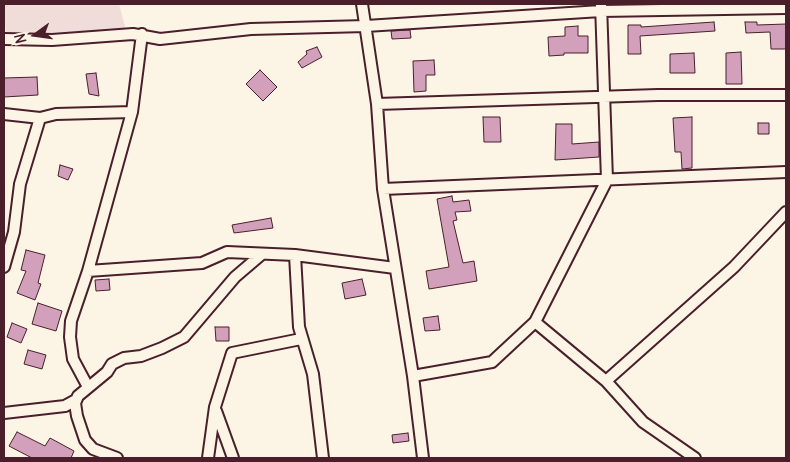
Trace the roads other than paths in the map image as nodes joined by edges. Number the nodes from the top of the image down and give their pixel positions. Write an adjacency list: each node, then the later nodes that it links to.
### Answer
1 (362, 4): 4 (street)
2 (601, 8): 3 (street); 4 (street); 8 (street)
3 (786, 8)
4 (366, 26): 5 (street); 9 (street)
5 (142, 34): 6 (street); 10 (street)
6 (4, 39)
7 (786, 95): 8 (street)
8 (605, 97): 9 (street); 14 (street)
9 (377, 104): 15 (street)
10 (132, 112): 12 (street); 21 (street)
11 (4, 114): 12 (street)
12 (40, 118): 19 (street)
13 (786, 172): 14 (street)
14 (607, 180): 15 (street); 22 (street)
15 (383, 189): 20 (street)
16 (786, 212): 25 (street)
17 (262, 254): 18 (street); 21 (street); 26 (street)
18 (295, 255): 20 (street); 23 (street)
19 (4, 267)
20 (395, 268): 24 (street)
21 (88, 271): 26 (street)
22 (535, 322): 24 (street); 25 (street)
23 (301, 339): 28 (street); 33 (street)
24 (413, 376): 34 (street)
25 (606, 381): 35 (street)
26 (88, 387): 27 (street)
27 (76, 400): 29 (street); 30 (street)
28 (215, 407): 31 (street); 32 (street)
29 (4, 413)
30 (117, 458)
31 (208, 458)
32 (233, 458)
33 (324, 458)
34 (423, 458)
35 (695, 458)

